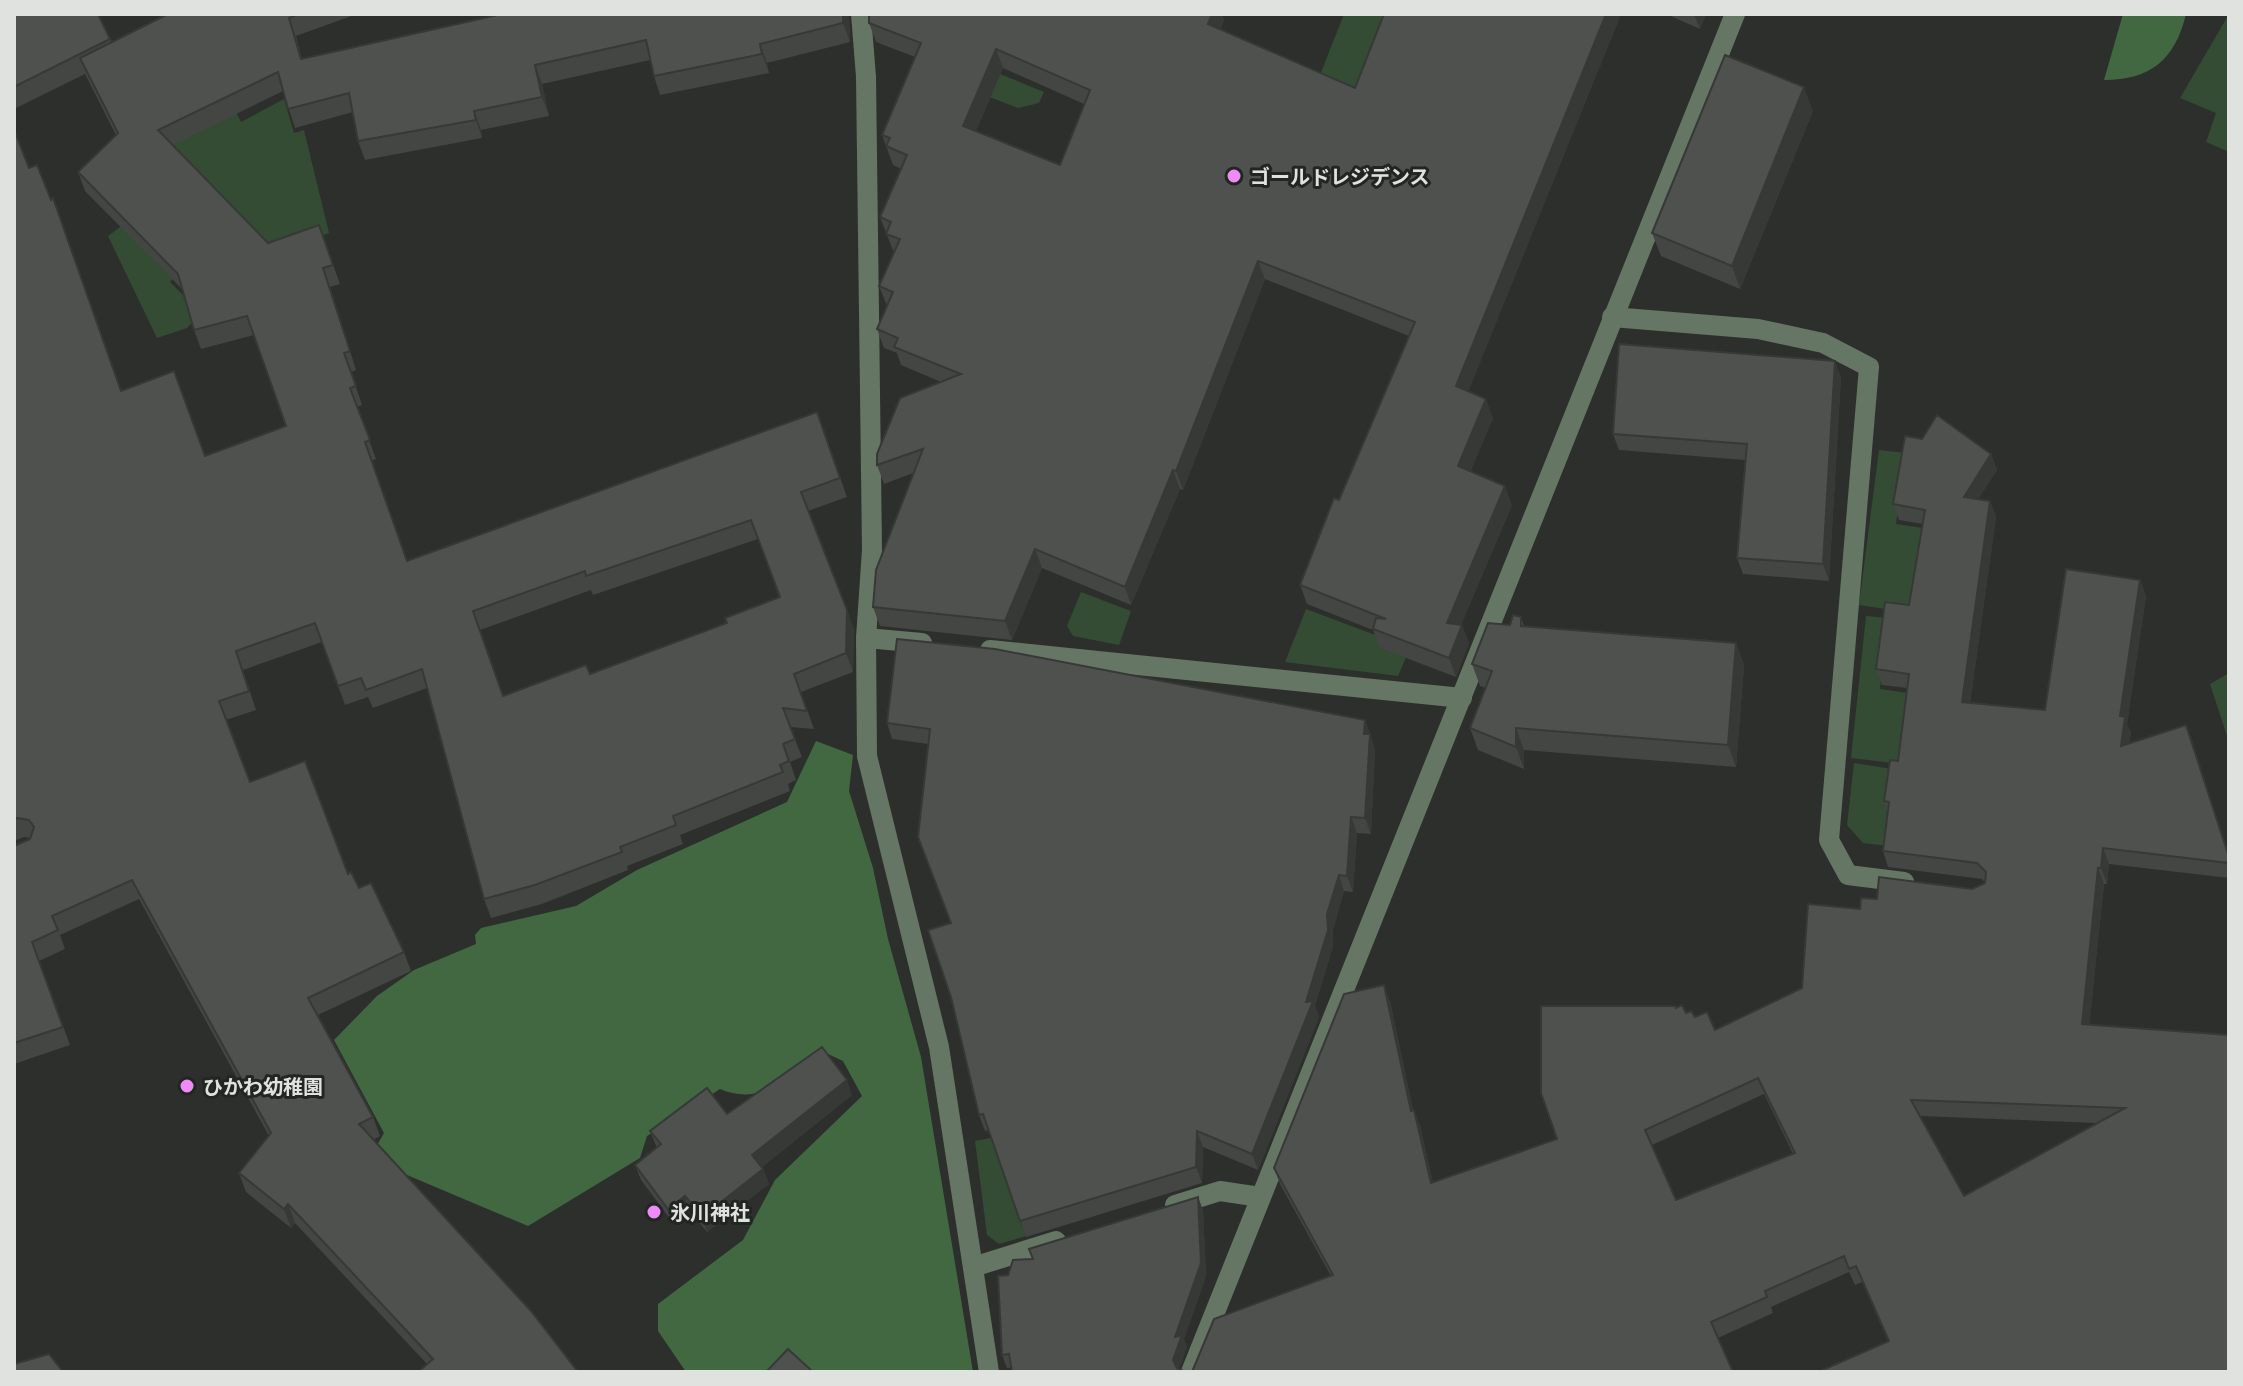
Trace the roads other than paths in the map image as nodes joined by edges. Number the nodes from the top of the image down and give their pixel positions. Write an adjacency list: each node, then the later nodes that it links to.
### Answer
1 (861, 14): 4 (street)
2 (1735, 14): 3 (street)
3 (1612, 317): 7 (street); 8 (street)
4 (866, 638): 5 (street); 12 (street)
5 (945, 646)
6 (977, 649): 7 (street)
7 (1462, 698): 9 (street)
8 (1921, 885)
9 (1260, 1197): 10 (street); 14 (street)
10 (1162, 1209)
11 (1075, 1236): 12 (street)
12 (973, 1267): 13 (street)
13 (989, 1372)
14 (1191, 1372)

